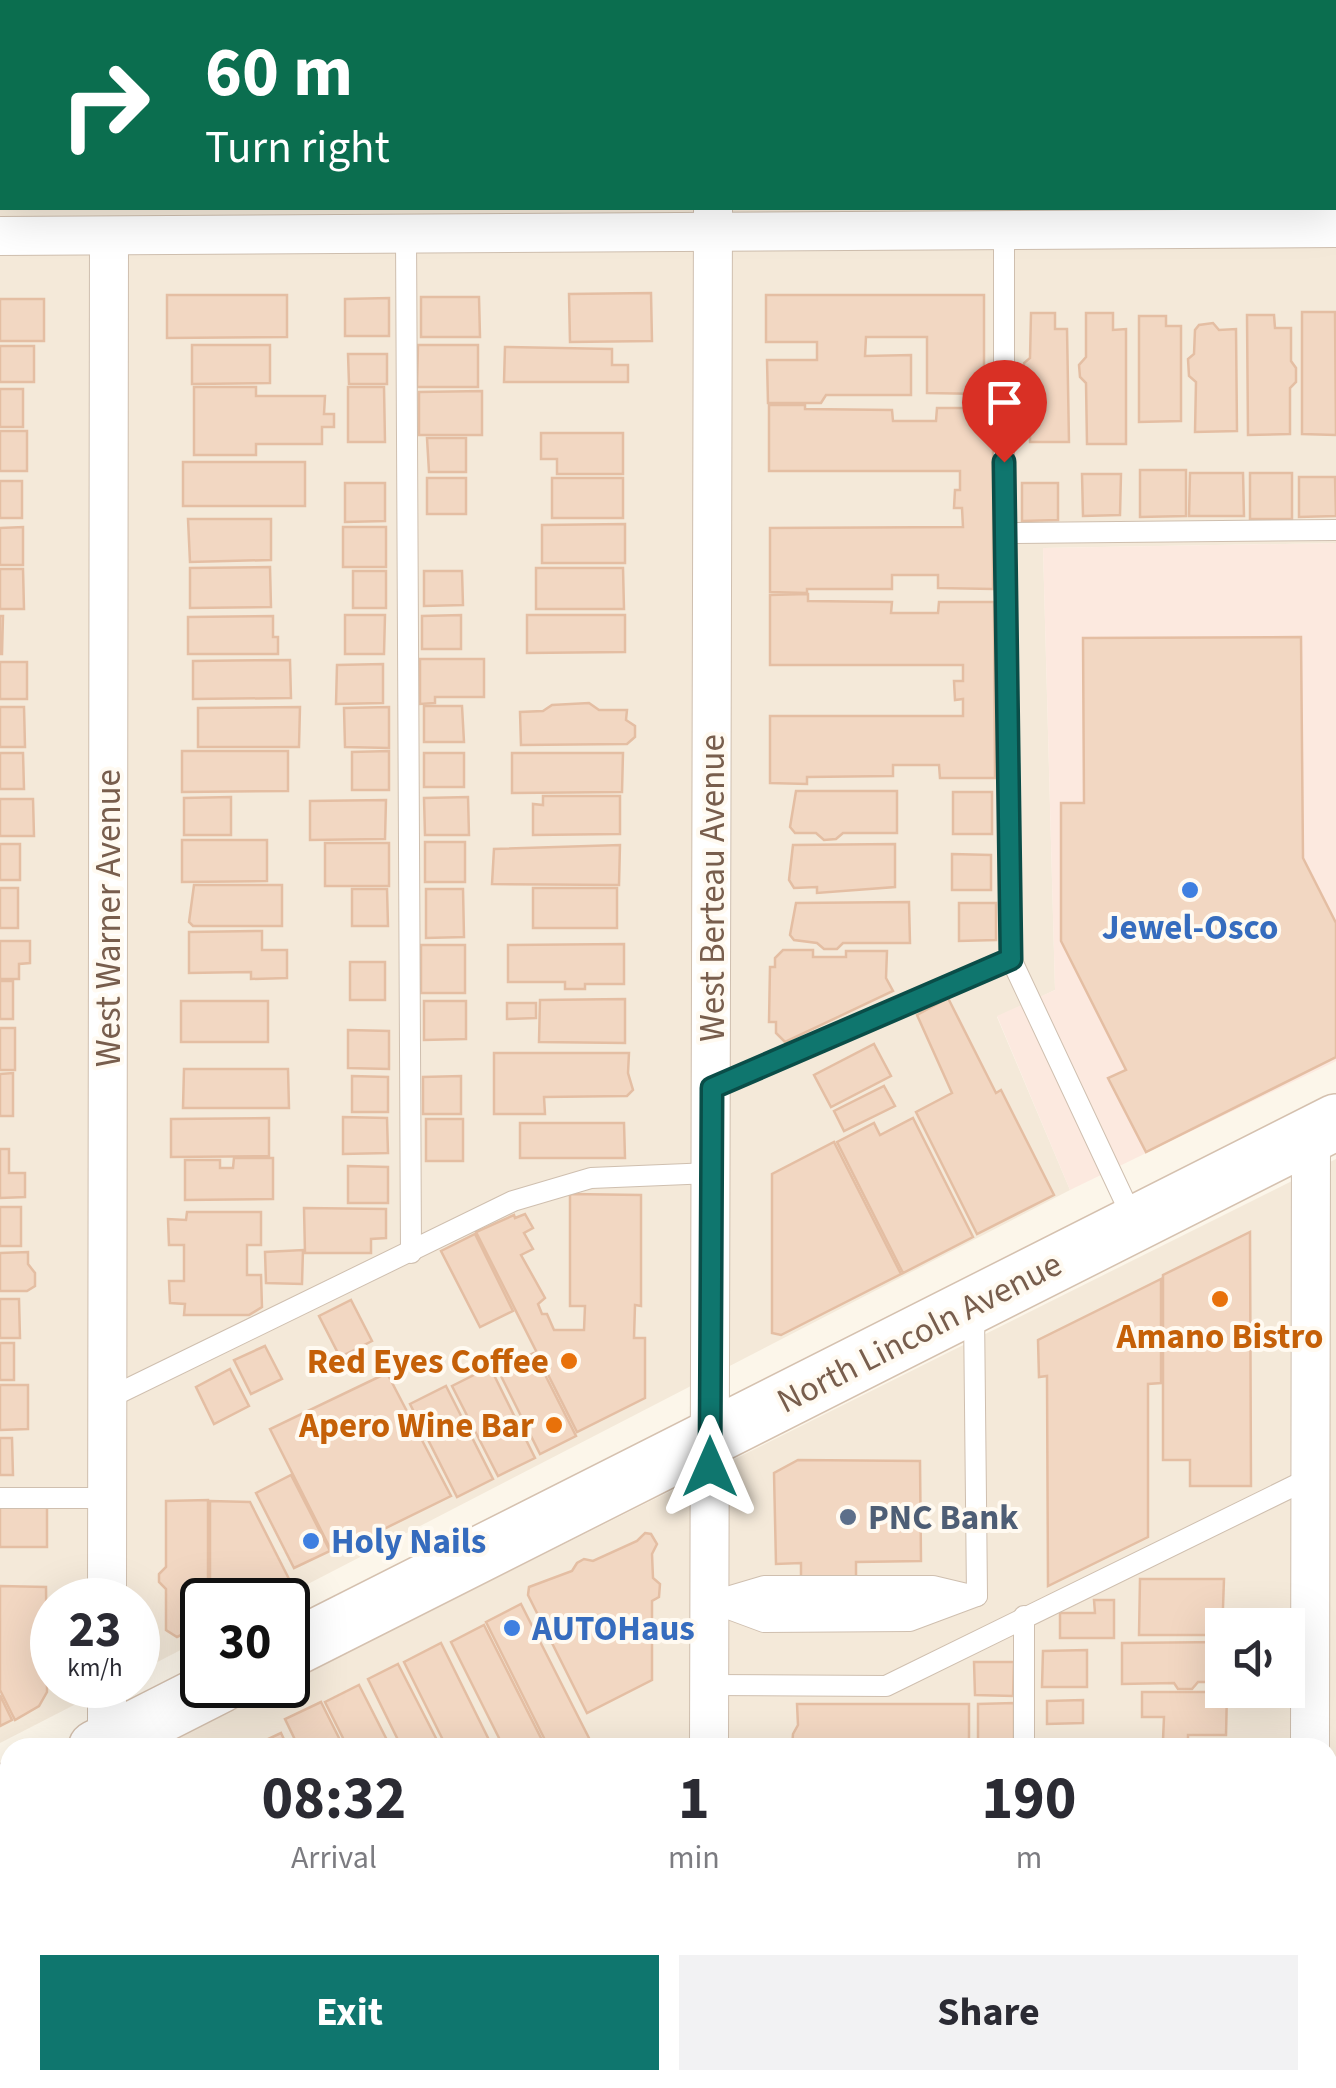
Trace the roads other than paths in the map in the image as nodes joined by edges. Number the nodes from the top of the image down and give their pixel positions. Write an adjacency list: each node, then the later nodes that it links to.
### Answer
1 (713, 220): 3 (street); 4 (street); 10 (street, West Berteau Avenue)
2 (1336, 228): 3 (street)
3 (1004, 230): 8 (lane)
4 (406, 234): 6 (street); 14 (lane)
5 (0, 236): 6 (street)
6 (108, 236): 16 (street, West Warner Avenue)
7 (1336, 530): 8 (lane)
8 (1004, 533): 9 (lane)
9 (1011, 959): 10 (lane); 13 (lane)
10 (712, 1088): 12 (street, West Berteau Avenue)
11 (1323, 1129): 13 (main road, North Lincoln Avenue); 17 (street)
12 (711, 1173): 14 (lane); 18 (street, West Berteau Avenue)
13 (1135, 1223): 15 (main road, North Lincoln Avenue)
14 (411, 1253): 16 (lane)
15 (974, 1304): 18 (main road, North Lincoln Avenue); 23 (lane)
16 (108, 1399): 21 (street, West Warner Avenue)
17 (1323, 1418): 19 (street)
18 (711, 1437): 24 (street, West Berteau Avenue); 26 (main road, North Lincoln Avenue)
19 (1310, 1478): 25 (lane); 34 (street)
20 (0, 1498): 21 (lane)
21 (107, 1498): 22 (street, West Warner Avenue)
22 (107, 1578)
23 (977, 1596): 24 (lane); 24 (lane)
24 (710, 1602): 27 (street, West Berteau Avenue)
25 (1024, 1616): 27 (lane); 33 (lane)
26 (310, 1640)
27 (710, 1685): 32 (street, West Berteau Avenue)
28 (180, 1706): 31 (main road)
29 (106, 1708): 30 (street)
30 (104, 1738)
31 (119, 1738)
32 (710, 1738)
33 (1024, 1738)
34 (1310, 1738)

